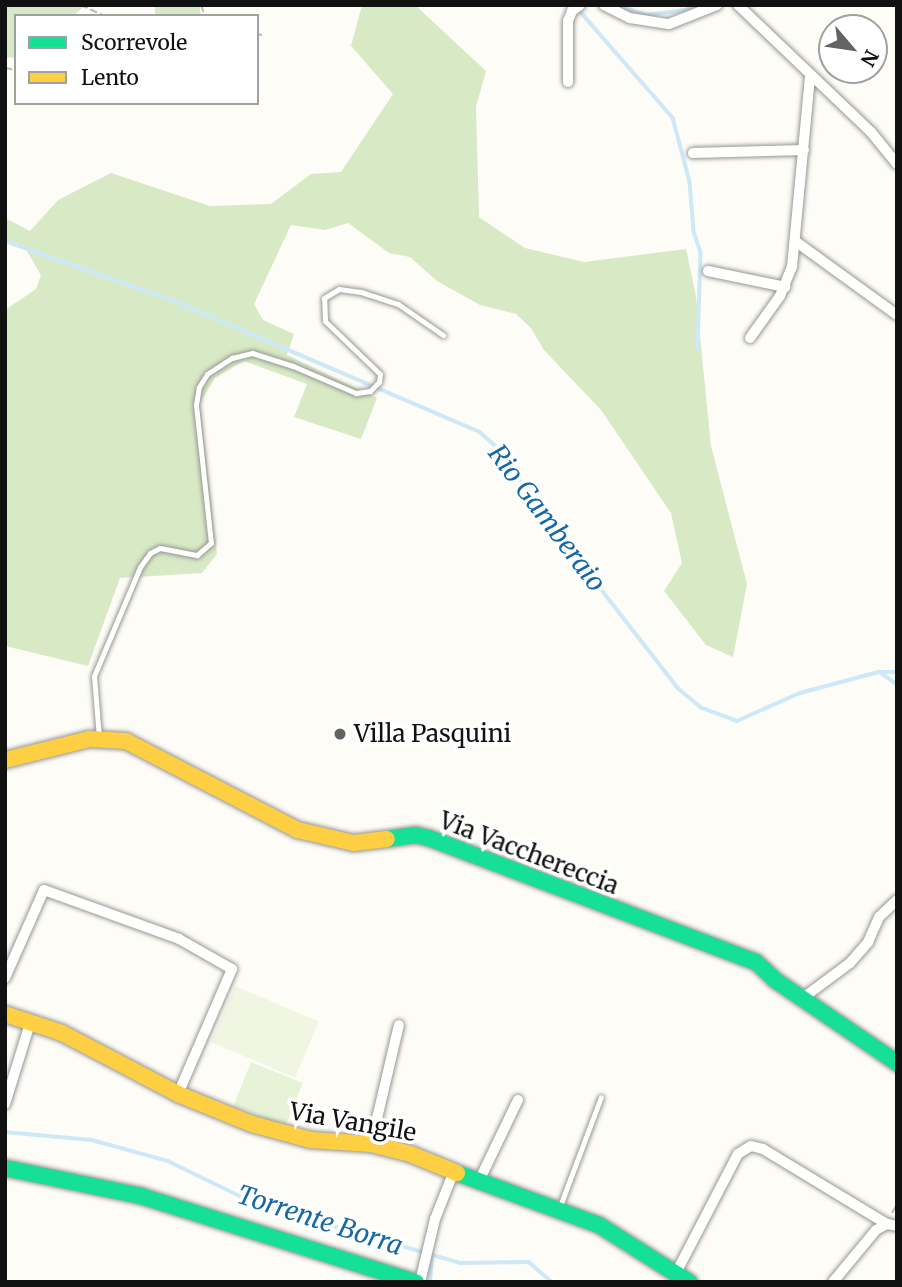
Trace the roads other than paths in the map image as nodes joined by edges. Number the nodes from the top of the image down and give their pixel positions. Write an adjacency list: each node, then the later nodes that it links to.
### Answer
1 (580, 5): 6 (street)
2 (604, 5): 3 (street)
3 (717, 5)
4 (738, 5): 5 (street)
5 (810, 77): 7 (street); 9 (street)
6 (568, 82)
7 (804, 150): 8 (street); 10 (street)
8 (693, 153)
9 (897, 164)
10 (795, 241): 12 (street); 13 (street)
11 (708, 271): 12 (street)
12 (785, 287): 15 (street)
13 (897, 315)
14 (443, 335): 16 (lane)
15 (750, 338)
16 (99, 738): 17 (street, Via Vacchereccia); 20 (street, Via Vacchereccia)
17 (5, 760)
18 (897, 900): 20 (street)
19 (5, 978): 25 (street)
20 (803, 998): 24 (street, Via Vacchereccia)
21 (5, 1014): 22 (street, Via Vangile)
22 (31, 1020): 25 (street, Via Vangile); 28 (street)
23 (399, 1025): 29 (street)
24 (897, 1063)
25 (178, 1094): 29 (street, Via Vangile)
26 (601, 1097): 33 (lane)
27 (518, 1100): 32 (street)
28 (5, 1104)
29 (371, 1144): 31 (street, Via Vangile)
30 (5, 1168): 36 (street)
31 (454, 1171): 32 (street, Via Vangile); 36 (street)
32 (479, 1181): 33 (street, Via Vangile)
33 (559, 1209): 35 (street, Via Vangile)
34 (892, 1225): 35 (street); 37 (street)
35 (682, 1277)
36 (418, 1282)
37 (833, 1282)

